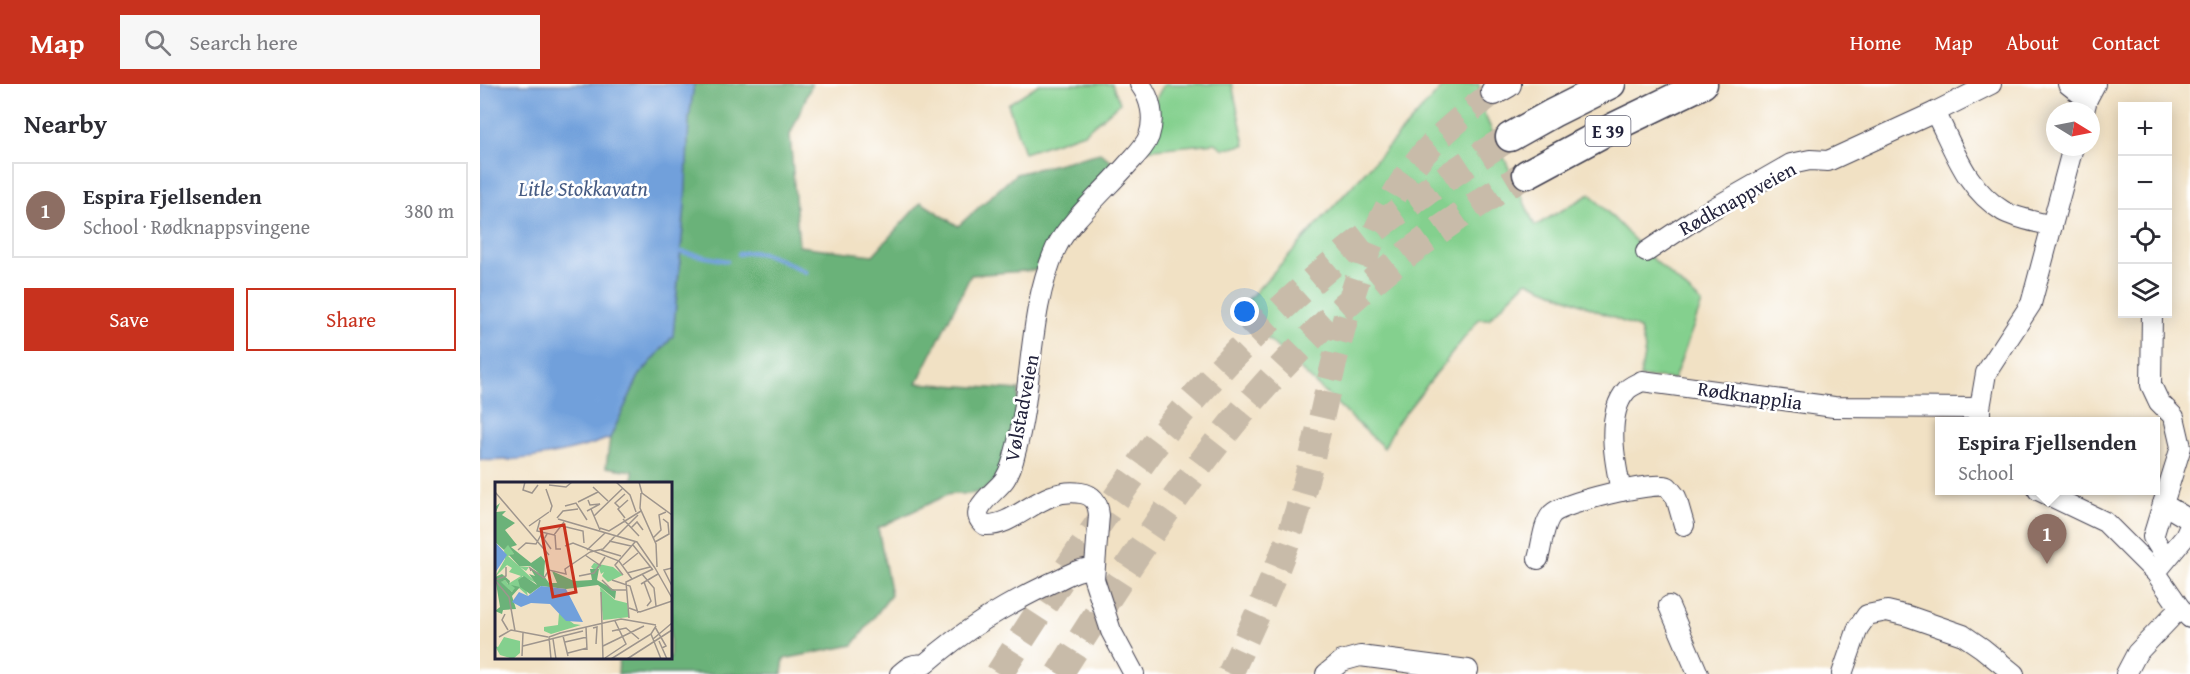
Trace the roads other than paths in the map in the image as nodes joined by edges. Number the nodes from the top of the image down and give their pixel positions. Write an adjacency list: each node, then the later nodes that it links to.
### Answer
1 (1140, 84): 23 (street, Vølstadveien)
2 (1611, 84): 8 (highway, E 39)
3 (1703, 84): 10 (highway, E 39)
4 (1991, 84): 7 (street, Rødknappveien)
5 (2068, 84): 6 (street)
6 (2089, 98)
7 (1935, 112): 11 (street); 12 (street, Rødknappveien)
8 (1510, 137)
9 (2071, 156): 11 (street)
10 (1527, 174)
11 (2052, 226): 14 (street)
12 (1646, 252)
13 (2152, 318): 17 (street)
14 (1980, 415): 15 (street, Rødknapplia)
15 (1621, 491): 19 (street); 21 (street)
16 (2048, 495): 22 (street)
17 (2163, 504): 18 (street); 22 (street)
18 (2190, 520)
19 (1684, 525)
20 (2190, 526): 22 (street)
21 (1538, 559)
22 (2161, 565): 25 (street)
23 (1094, 568): 26 (street); 29 (street, Vølstadveien)
24 (1669, 606): 31 (street)
25 (2185, 613): 34 (street)
26 (925, 670): 28 (street)
27 (1468, 670): 30 (street)
28 (900, 674)
29 (1134, 674)
30 (1326, 674)
31 (1698, 674)
32 (1842, 674): 33 (street)
33 (2014, 674)
34 (2126, 674)

